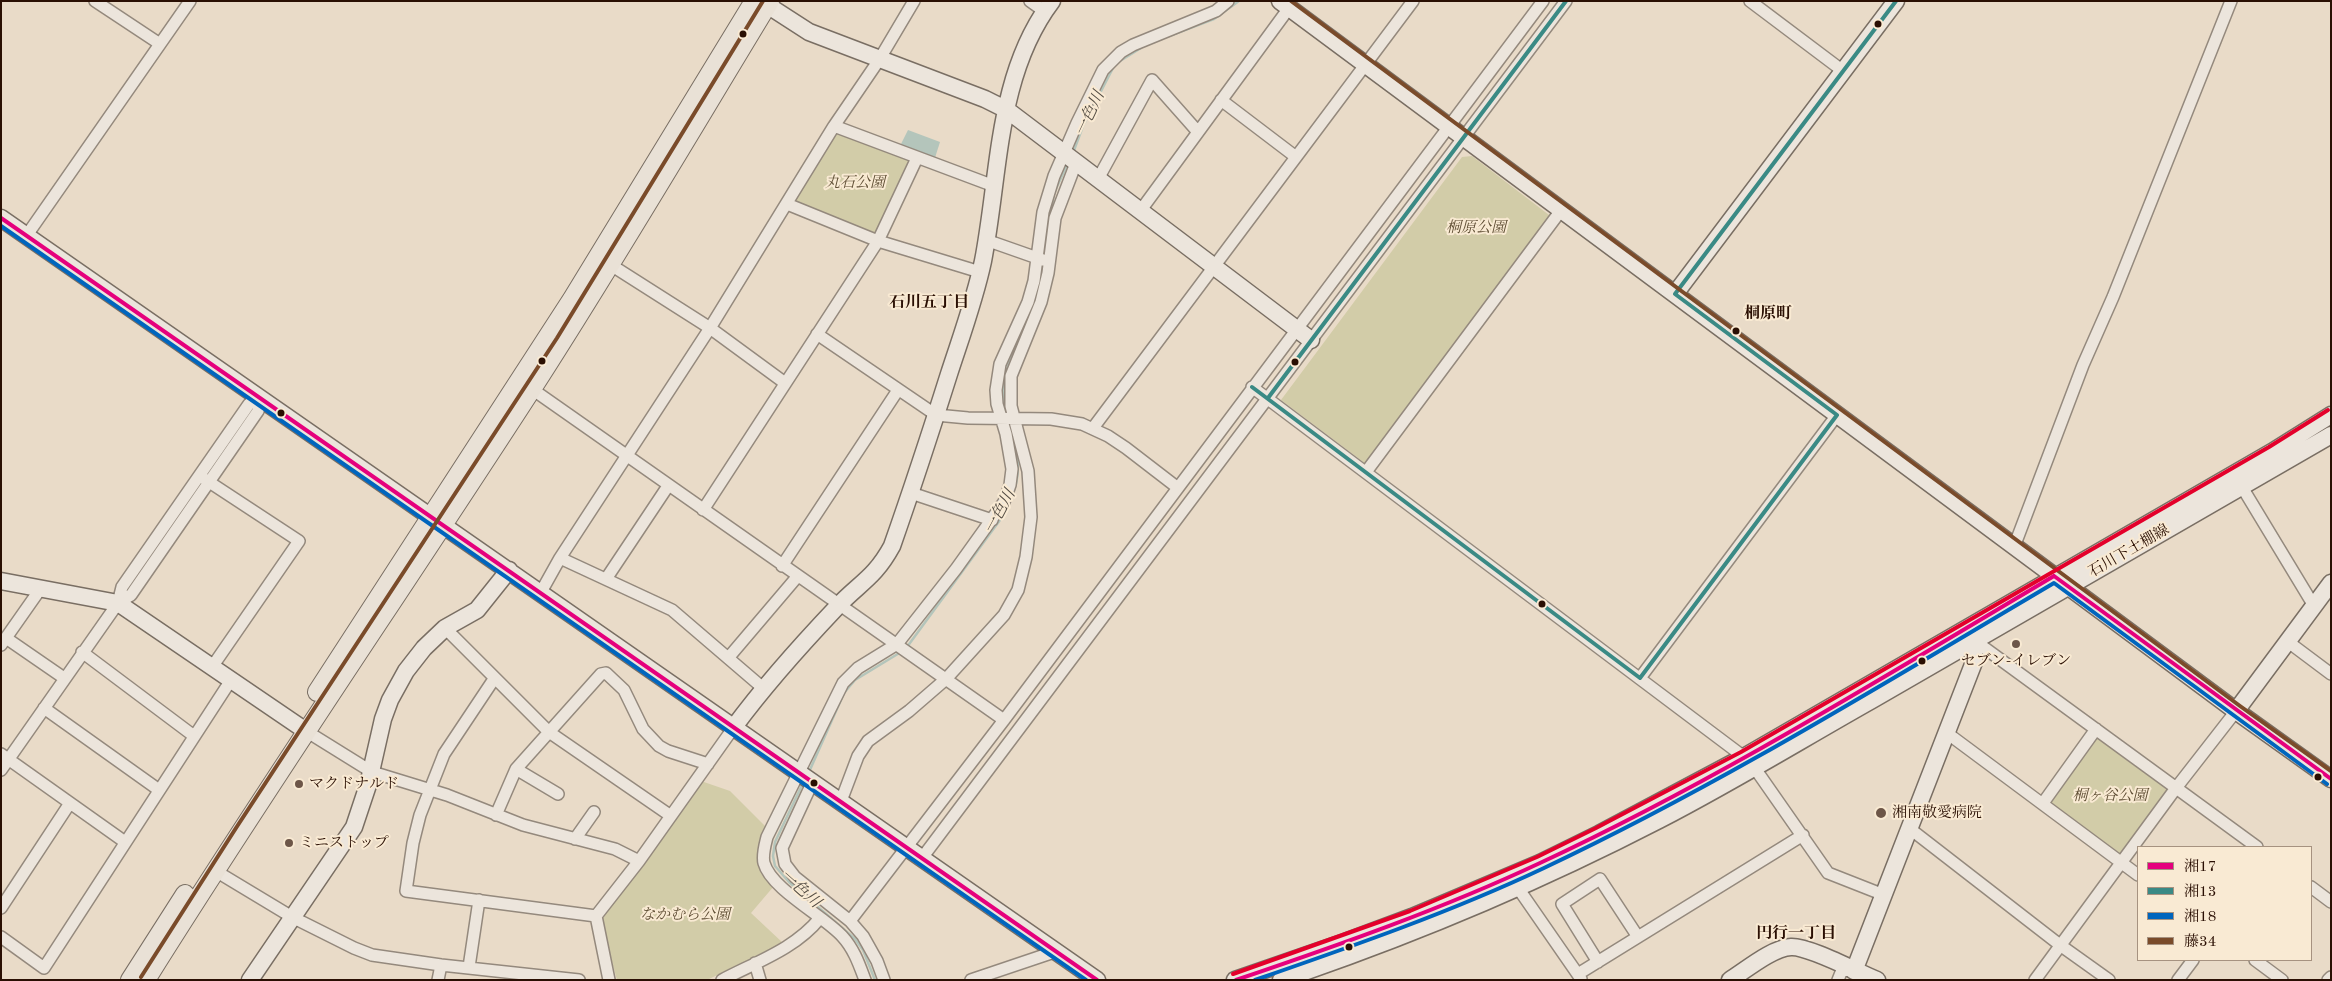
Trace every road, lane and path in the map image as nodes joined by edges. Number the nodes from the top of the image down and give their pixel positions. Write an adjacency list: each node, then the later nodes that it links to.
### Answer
1 (95, 1): 15 (street)
2 (190, 1): 15 (street)
3 (914, 1): 16 (street)
4 (1030, 1): 14 (street)
5 (1228, 1): 27 (street)
6 (1413, 1): 17 (street)
7 (1544, 1): 22 (street)
8 (1566, 1): 24 (street)
9 (1750, 1): 18 (street)
10 (1896, 1): 18 (street)
11 (2231, 1): 70 (street)
12 (763, 2): 16 (street); 39 (main road); 68 (main road)
13 (1284, 5): 17 (street); 19 (street)
14 (1048, 6): 20 (street)
15 (160, 44): 34 (street)
16 (879, 60): 20 (street); 21 (street)
17 (1365, 64): 22 (street); 25 (street)
18 (1843, 71): 42 (street)
19 (1221, 100): 23 (street); 25 (street)
20 (1007, 110): 27 (street); 29 (street)
21 (834, 126): 26 (street); 30 (street)
22 (1448, 126): 24 (street); 44 (street)
23 (1198, 132): 28 (street); 32 (street)
24 (1464, 137): 31 (street); 46 (street)
25 (1296, 157): 40 (street)
26 (917, 158): 29 (street); 36 (street)
27 (1070, 158): 28 (street); 37 (street); 38 (street)
28 (1098, 179): 32 (street)
29 (994, 186): 35 (street)
30 (787, 204): 36 (street); 43 (street)
31 (1562, 209): 42 (street); 61 (street)
32 (1141, 210): 40 (street)
33 (1, 218): 34 (street)
34 (27, 236): 51 (street)
35 (986, 240): 37 (street); 41 (street)
36 (878, 242): 41 (street); 45 (street)
37 (1037, 258): 38 (street); 56 (street)
38 (1050, 262): 57 (street)
39 (611, 265): 43 (street); 49 (main road)
40 (1214, 265): 44 (street); 58 (street)
41 (980, 272): 53 (street)
42 (1675, 294): 54 (street)
43 (710, 328): 47 (street); 60 (street)
44 (1297, 329): 46 (street); 48 (street)
45 (817, 334): 47 (street); 50 (street)
46 (1311, 340): 52 (street)
47 (785, 383): 67 (street)
48 (1252, 387): 52 (street); 65 (street)
49 (532, 389): 60 (street); 68 (main road)
50 (898, 390): 53 (street); 72 (street)
51 (261, 397): 62 (street); 68 (street)
52 (1268, 398): 61 (street); 133 (street)
53 (936, 415): 56 (street); 66 (street)
54 (1837, 415): 70 (street); 95 (street)
55 (2331, 415): 74 (street, 石川下土棚線)
56 (1000, 419): 57 (street); 69 (street)
57 (1014, 419): 58 (street); 97 (street)
58 (1093, 428): 65 (street)
59 (2331, 435): 64 (street, 石川下土棚線)
60 (627, 456): 63 (street); 71 (street)
61 (1366, 472): 95 (street)
62 (205, 479): 82 (street); 92 (street)
63 (668, 486): 67 (street); 76 (street)
64 (2242, 487): 79 (street, 石川下土棚線); 84 (street)
65 (1178, 488): 102 (street)
66 (911, 493): 69 (street); 83 (street)
67 (703, 510): 72 (street)
68 (436, 520): 73 (street); 103 (main road)
69 (992, 520): 89 (street)
70 (2014, 547): 74 (street)
71 (560, 558): 76 (street); 81 (street)
72 (782, 566): 75 (street)
73 (509, 570): 81 (street); 85 (street)
74 (2054, 576): 79 (street); 110 (street, 石川下土棚線)
75 (797, 577): 83 (street); 91 (street)
76 (606, 579): 91 (street)
77 (1, 581): 80 (street)
78 (2331, 583): 84 (street)
79 (2068, 587): 87 (street, 石川下土棚線); 101 (street)
80 (41, 588): 82 (street); 86 (street)
81 (541, 592): 104 (street)
82 (118, 603): 90 (street); 92 (street)
83 (838, 606): 89 (street); 99 (street)
84 (2314, 606): 88 (street)
85 (445, 628): 96 (street); 114 (street)
86 (4, 641): 94 (street)
87 (1975, 641): 105 (street); 107 (street); 110 (street, 石川下土棚線)
88 (2287, 641): 93 (street); 101 (street)
89 (901, 647): 97 (street); 115 (street)
90 (82, 652): 94 (street); 108 (street)
91 (729, 657): 99 (street)
92 (212, 667): 98 (street)
93 (2331, 674)
94 (64, 678): 100 (street)
95 (1640, 678): 110 (street)
96 (494, 679): 106 (street); 119 (street)
97 (946, 679): 102 (street); 121 (street)
98 (231, 680): 103 (street); 108 (street)
99 (763, 688): 104 (street)
100 (44, 708): 109 (street); 118 (street)
101 (2236, 711): 116 (street); 117 (street)
102 (1004, 720): 132 (street)
103 (301, 727): 114 (street); 136 (main road); 162 (main road)
104 (734, 728): 111 (street); 115 (street)
105 (2096, 728): 117 (street); 123 (street)
106 (549, 732): 111 (street); 112 (street); 126 (street)
107 (1948, 733): 123 (street); 127 (street)
108 (194, 736): 118 (street)
109 (5, 756): 113 (street); 122 (street)
110 (1749, 762): 128 (street); 138 (street, 石川下土棚線); 174 (street, 石川下土棚線)
111 (708, 764): 126 (street)
112 (516, 769): 120 (street); 125 (street)
113 (1, 770)
114 (372, 772): 119 (street); 145 (street)
115 (806, 777): 121 (street); 146 (street); 147 (street)
116 (2331, 779)
117 (2176, 788): 131 (street); 135 (street)
118 (159, 790): 130 (street)
119 (430, 791): 125 (street); 141 (street)
120 (558, 794)
121 (841, 801): 132 (street)
122 (70, 803): 130 (street); 143 (street)
123 (2043, 803): 135 (street)
124 (594, 812): 129 (street)
125 (496, 815): 129 (street)
126 (671, 816): 134 (street)
127 (1909, 828): 140 (street); 150 (street)
128 (1803, 835): 140 (street); 149 (street)
129 (575, 839): 134 (street)
130 (124, 842): 148 (street)
131 (2255, 846)
132 (907, 847): 133 (street); 147 (street)
133 (922, 858): 151 (street)
134 (639, 861): 144 (street)
135 (2122, 863): 137 (street); 150 (street)
136 (214, 870): 145 (street); 163 (main road)
137 (2137, 873)
138 (1518, 888): 160 (street); 175 (street, 石川下土棚線)
139 (2312, 888): 142 (street)
140 (1884, 895): 159 (street)
141 (479, 900): 144 (street); 157 (street)
142 (2331, 902)
143 (1, 908)
144 (596, 916): 167 (street)
145 (292, 917): 156 (street); 164 (street)
146 (820, 918): 155 (street); 170 (street)
147 (850, 922): 171 (street)
148 (1, 936)
149 (1638, 937): 154 (street); 154 (street)
150 (2060, 945): 179 (street); 180 (street)
151 (1057, 951): 172 (street); 173 (street)
152 (2192, 961): 181 (street)
153 (2256, 961): 182 (street)
154 (1598, 962): 160 (street)
155 (755, 963): 168 (street); 169 (street)
156 (441, 965): 157 (street); 165 (street)
157 (469, 967): 158 (street)
158 (497, 975): 166 (street)
159 (1855, 975): 176 (street); 177 (street); 178 (street)
160 (1580, 977)
161 (2331, 977): 183 (street)
162 (130, 980)
163 (146, 980)
164 (250, 980)
165 (438, 980)
166 (579, 980)
167 (609, 980)
168 (722, 980)
169 (760, 980)
170 (865, 980)
171 (884, 980)
172 (971, 980)
173 (1097, 980)
174 (1235, 980)
175 (1281, 980)
176 (1730, 980)
177 (1838, 980)
178 (1877, 980)
179 (2035, 980)
180 (2109, 980)
181 (2178, 980)
182 (2282, 980)
183 (2328, 980)

